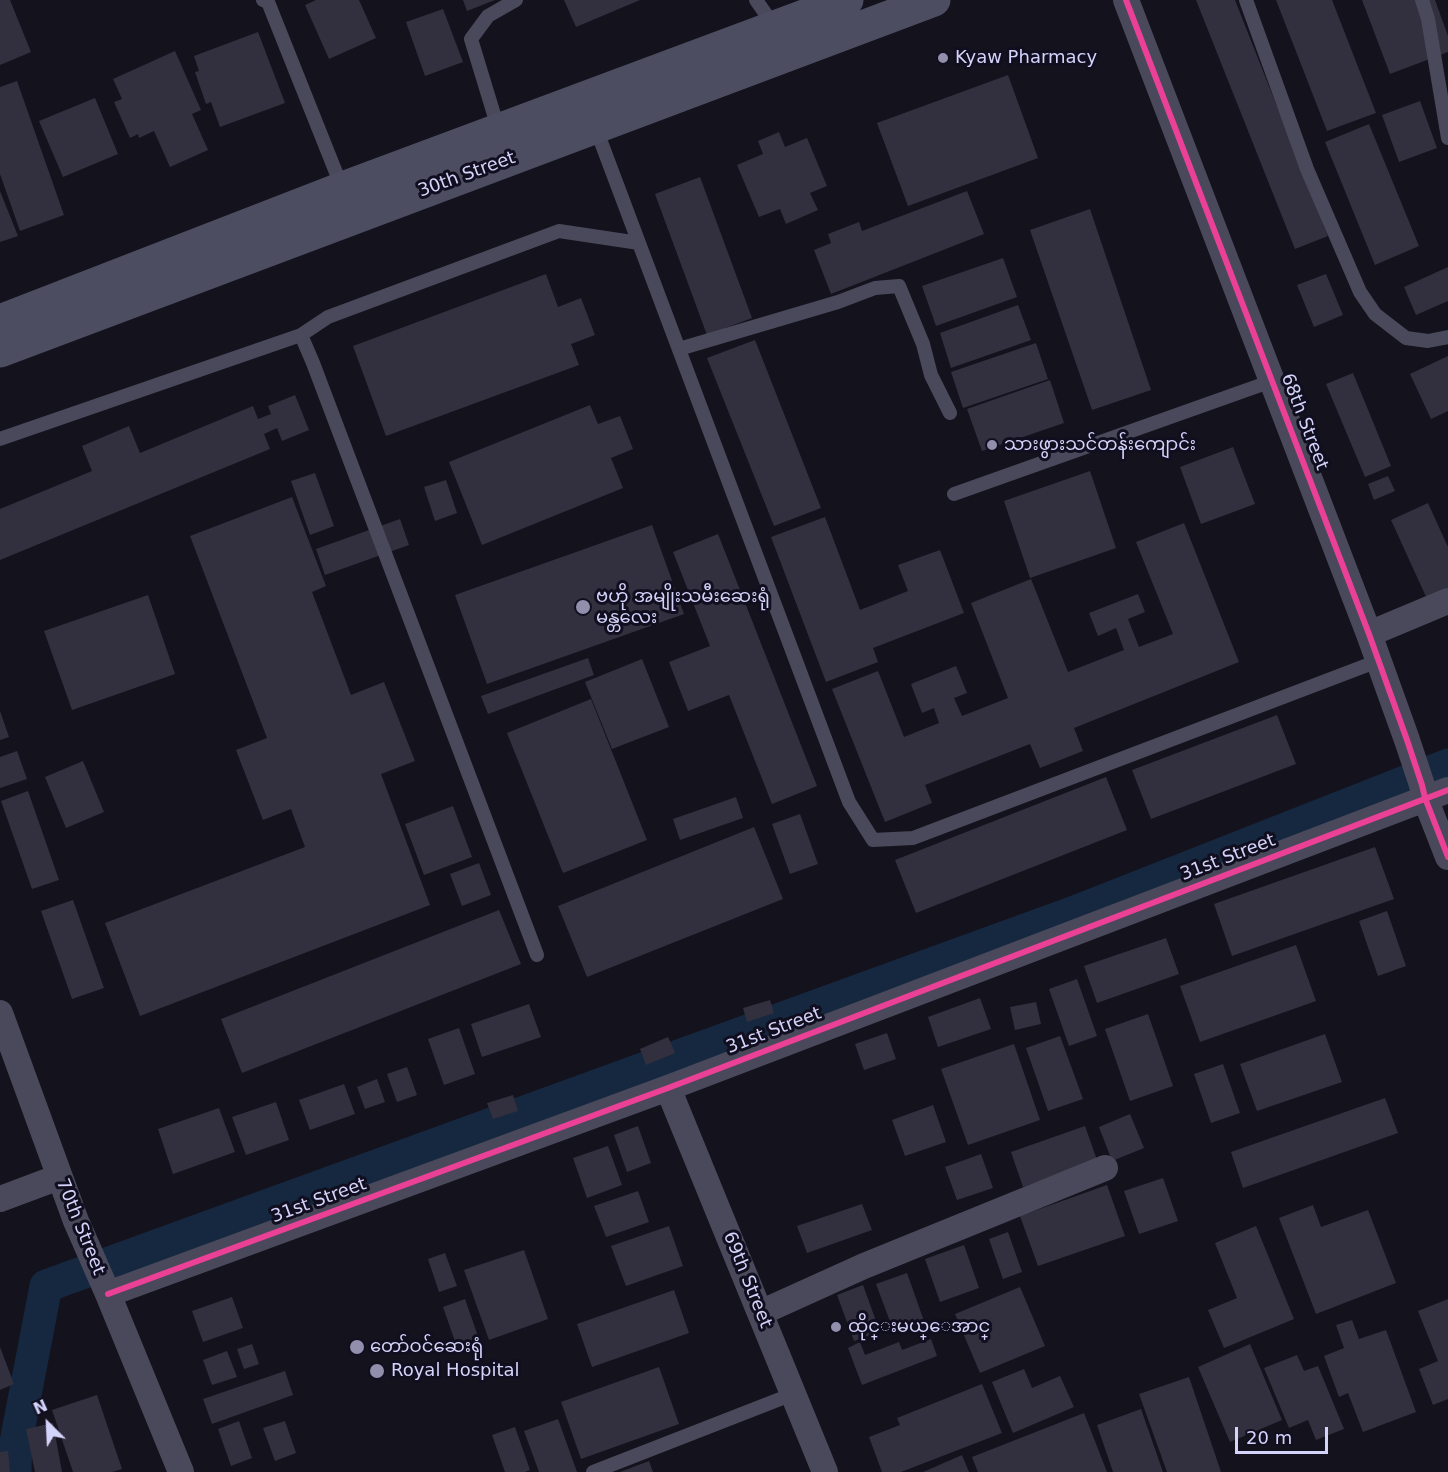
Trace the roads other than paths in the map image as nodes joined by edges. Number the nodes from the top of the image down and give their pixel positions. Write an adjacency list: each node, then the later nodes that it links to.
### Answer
1 (516, 0): 13 (lane)
2 (756, 0): 10 (lane)
3 (847, 0): 10 (main road, 30th Street)
4 (934, 0): 9 (main road, 30th Street)
5 (1126, 0): 21 (street, 68th Street)
6 (1246, 0): 18 (lane)
7 (1422, 0): 12 (lane)
8 (267, 1): 14 (lane)
9 (897, 7): 10 (main road, 30th Street)
10 (782, 41): 11 (main road, 30th Street)
11 (591, 113): 13 (main road, 30th Street); 15 (lane)
12 (1448, 138)
13 (502, 145): 14 (main road, 30th Street)
14 (347, 203): 16 (main road, 30th Street); 20 (main road, 30th Street)
15 (639, 243): 17 (lane); 19 (lane)
16 (0, 321)
17 (301, 335): 23 (lane); 30 (lane)
18 (1448, 337)
19 (679, 349): 22 (lane); 27 (lane)
20 (0, 351)
21 (1272, 381): 24 (lane); 26 (street, 68th Street)
22 (950, 413)
23 (0, 439)
24 (954, 494)
25 (1448, 601): 26 (street)
26 (1369, 634): 27 (street, 68th Street)
27 (1378, 661): 28 (street, 68th Street)
28 (1432, 791): 29 (street, 68th Street); 32 (street, 31st Street)
29 (1448, 857)
30 (537, 955)
31 (0, 1013): 34 (street, 70th Street)
32 (668, 1088): 36 (street, 31st Street); 37 (street, 69th Street)
33 (1105, 1168): 37 (street)
34 (59, 1177): 35 (street); 36 (street, 70th Street)
35 (0, 1199)
36 (108, 1294): 39 (street, 70th Street)
37 (760, 1313): 38 (street, 69th Street)
38 (793, 1394): 40 (lane); 41 (street, 69th Street)
39 (181, 1472)
40 (593, 1472)
41 (825, 1472)

